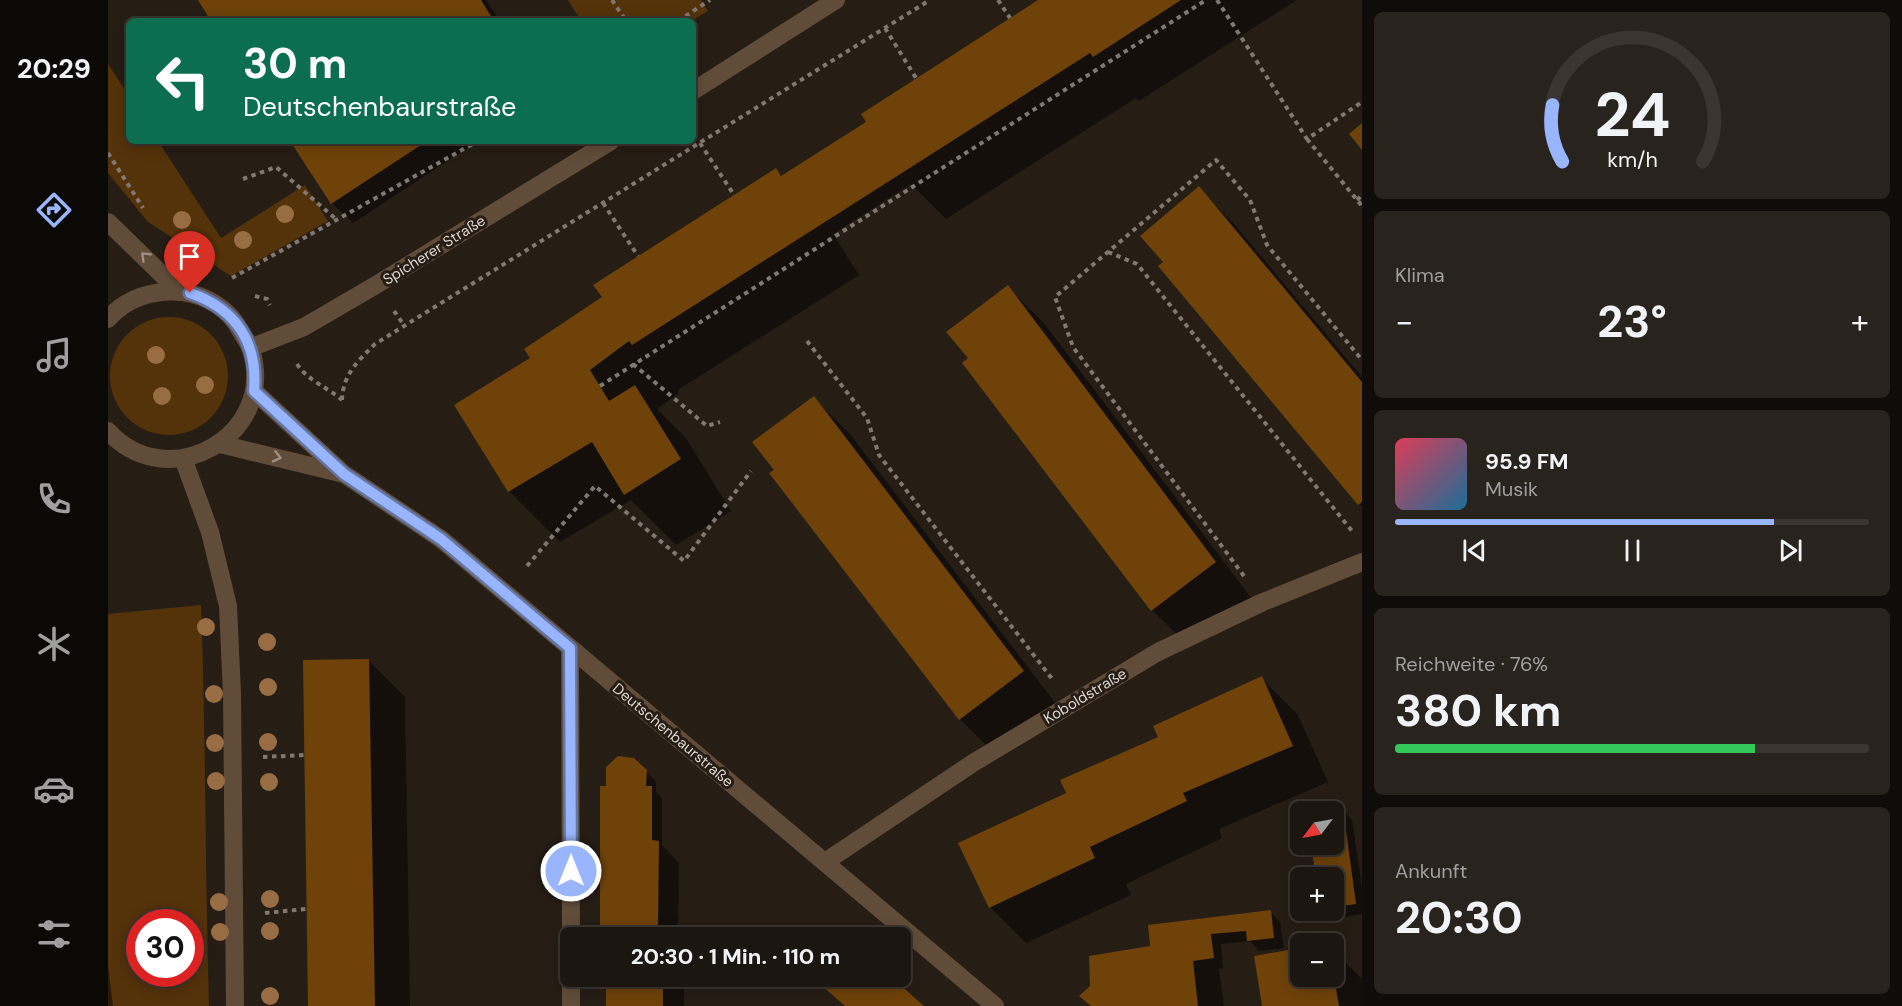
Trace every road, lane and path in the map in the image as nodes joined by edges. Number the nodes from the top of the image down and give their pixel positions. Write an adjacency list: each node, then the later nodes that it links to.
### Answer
1 (612, 0): 8 (path)
2 (710, 0): 9 (path)
3 (836, 0): 13 (street)
4 (930, 0): 11 (path)
5 (998, 0): 10 (path)
6 (1206, 0): 36 (path)
7 (1217, 0): 15 (path)
8 (624, 18)
9 (683, 18)
10 (1010, 18)
11 (885, 28): 12 (path); 16 (path)
12 (916, 78)
13 (696, 89)
14 (1362, 102): 15 (path)
15 (1306, 139): 22 (path)
16 (700, 143): 20 (path); 23 (path)
17 (473, 144): 25 (path)
18 (602, 144): 32 (street, Spicherer Straße)
19 (243, 179): 25 (path)
20 (734, 195)
21 (1362, 195): 22 (path)
22 (1357, 200): 24 (path)
23 (603, 203): 28 (path); 32 (path)
24 (1362, 206)
25 (337, 220): 29 (path)
26 (108, 222): 30 (street, one-way to 26)
27 (1108, 252): 35 (path); 47 (path); 50 (path)
28 (638, 256)
29 (226, 281)
30 (180, 292): 31 (street); 34 (street)
31 (109, 312)
32 (284, 335): 34 (street, Spicherer Straße)
33 (807, 341): 52 (path)
34 (250, 348): 38 (street)
35 (1362, 360)
36 (633, 364): 37 (path); 39 (path)
37 (600, 386)
38 (254, 391): 41 (street); 46 (street, Deutschenbaurstraße)
39 (720, 422)
40 (108, 430): 42 (street)
41 (220, 444): 44 (street); 46 (street, Deutschenbaurstraße, one-way to 46)
42 (130, 449): 43 (street); 44 (street)
43 (108, 451)
44 (183, 458): 54 (street)
45 (751, 471): 49 (path)
46 (344, 474): 51 (street, Deutschenbaurstraße)
47 (1354, 534)
48 (1362, 562): 50 (street, Koboldstraße)
49 (526, 566)
50 (1263, 602): 52 (street, Koboldstraße)
51 (570, 648): 55 (street, Deutschenbaurstraße); 58 (street)
52 (1071, 704): 55 (street, Koboldstraße)
53 (305, 755): 54 (path)
54 (233, 759): 57 (street)
55 (825, 862): 62 (street, Deutschenbaurstraße)
56 (306, 909): 57 (path)
57 (234, 916): 60 (street)
58 (571, 927)
59 (571, 987): 61 (street)
60 (235, 1006)
61 (571, 1006)
62 (995, 1006)

